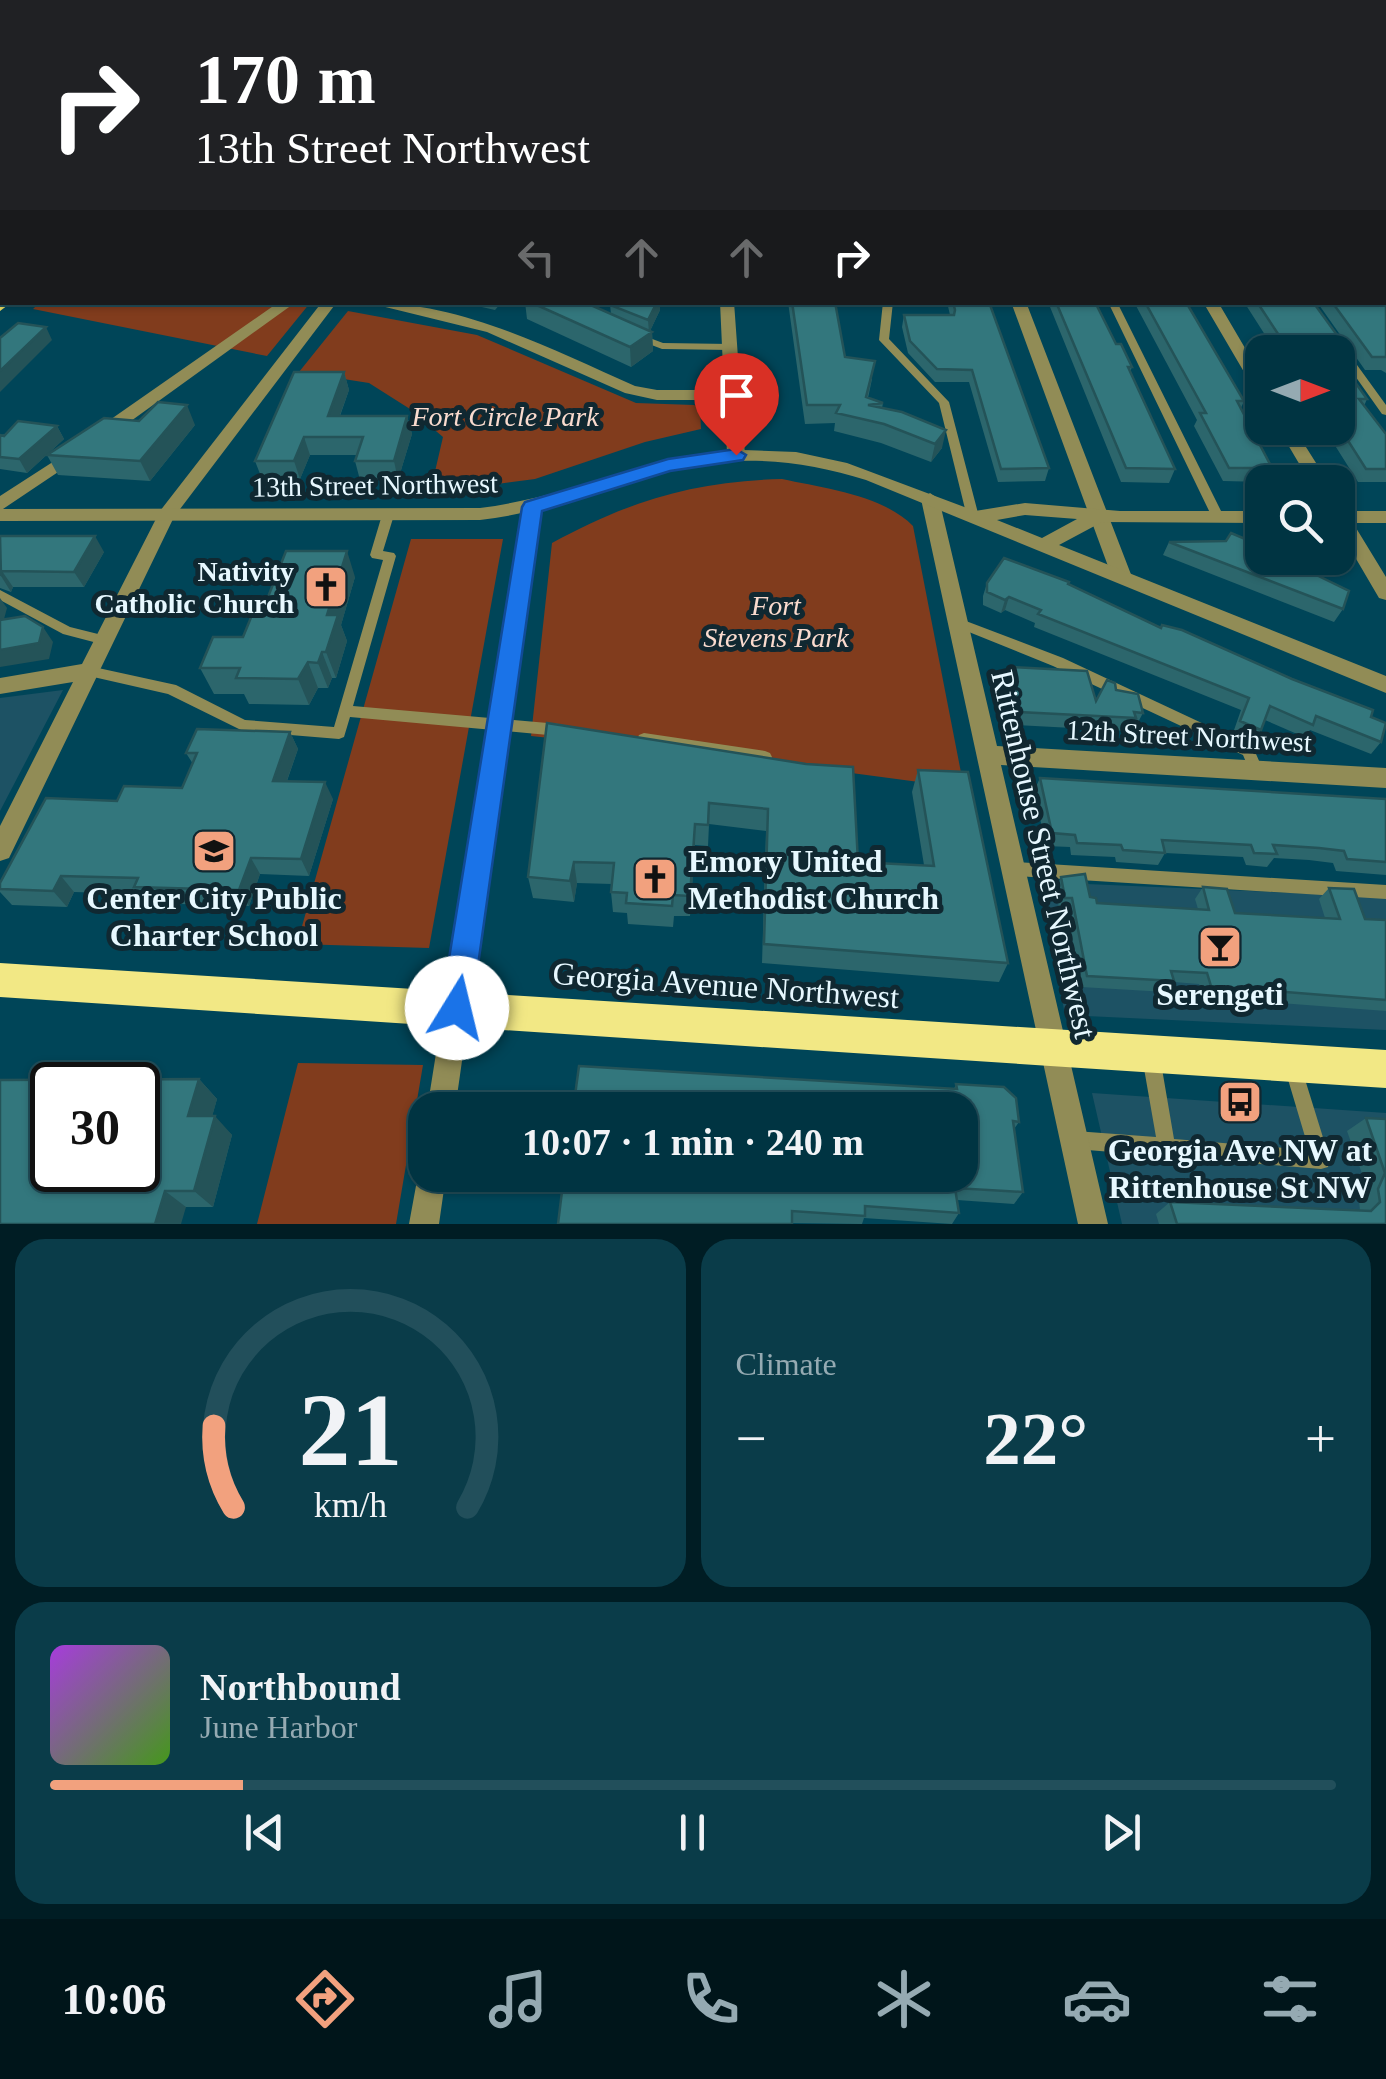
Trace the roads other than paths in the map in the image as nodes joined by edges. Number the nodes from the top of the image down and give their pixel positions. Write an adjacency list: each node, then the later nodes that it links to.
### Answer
1 (286, 305): 17 (street)
2 (328, 305): 20 (street)
3 (385, 305): 13 (street)
4 (727, 305): 11 (street)
5 (888, 305): 25 (lane)
6 (1019, 305): 22 (street)
7 (1113, 305): 26 (lane)
8 (1212, 305): 12 (street)
9 (630, 334): 11 (lane)
10 (1330, 334): 14 (lane)
11 (730, 348): 13 (street)
12 (1245, 361)
13 (732, 395): 15 (street)
14 (1386, 412)
15 (736, 455): 16 (street, 13th Street Northwest); 18 (street, 13th Street Northwest)
16 (930, 499): 25 (street, 13th Street Northwest); 33 (street, Rittenhouse Street Northwest)
17 (0, 505)
18 (532, 507): 21 (street, 13th Street Northwest); 39 (street)
19 (0, 515): 20 (street, 13th Street Northwest)
20 (166, 515): 21 (street, 13th Street Northwest); 34 (street)
21 (388, 515): 38 (lane)
22 (1100, 515): 25 (street); 26 (street); 29 (street); 30 (street)
23 (1355, 515): 24 (street)
24 (1386, 516)
25 (974, 517): 29 (street, 13th Street Northwest)
26 (1218, 517): 27 (street)
27 (1245, 517)
28 (1355, 543): 31 (street)
29 (1043, 546): 30 (street, 13th Street Northwest)
30 (1122, 578): 36 (street, 13th Street Northwest)
31 (1386, 593)
32 (0, 594): 34 (lane)
33 (958, 623): 42 (street, Rittenhouse Street Northwest); 44 (lane)
34 (105, 640): 35 (street)
35 (89, 670): 37 (street); 38 (lane); 46 (street)
36 (1386, 685)
37 (0, 686)
38 (345, 711): 39 (lane)
39 (500, 724): 40 (lane); 50 (street)
40 (567, 731)
41 (622, 736): 43 (lane)
42 (988, 755): 44 (street, 12th Street Northwest); 47 (street, Rittenhouse Street Northwest)
43 (765, 757)
44 (1256, 770): 45 (street, 12th Street Northwest)
45 (1386, 778)
46 (0, 850)
47 (1014, 870): 48 (lane); 51 (street, Rittenhouse Street Northwest)
48 (1386, 892)
49 (0, 980): 50 (highway, Georgia Avenue Northwest)
50 (457, 1008): 51 (highway, Georgia Avenue Northwest); 55 (street)
51 (1054, 1045): 52 (highway, Georgia Avenue Northwest); 56 (street, Rittenhouse Street Northwest)
52 (1150, 1052): 53 (highway, Georgia Avenue Northwest); 57 (lane)
53 (1292, 1062): 54 (highway, Georgia Avenue Northwest); 57 (lane)
54 (1386, 1069)
55 (444, 1092)
56 (1073, 1140): 57 (lane); 60 (street, Rittenhouse Street Northwest)
57 (1168, 1148)
58 (429, 1192): 59 (street)
59 (424, 1224)
60 (1093, 1224)

